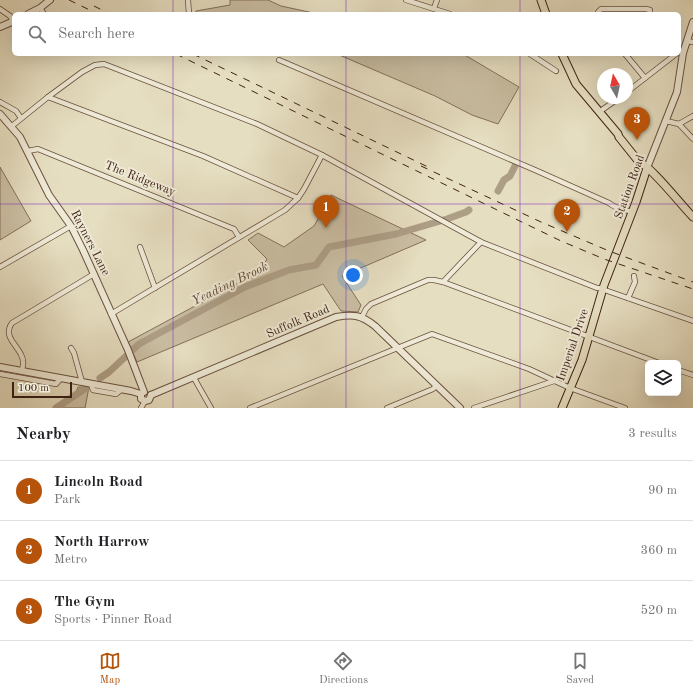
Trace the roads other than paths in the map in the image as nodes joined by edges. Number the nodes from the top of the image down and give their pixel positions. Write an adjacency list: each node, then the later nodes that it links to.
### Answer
1 (50, 0): 6 (street)
2 (188, 0): 11 (street)
3 (406, 0): 7 (street)
4 (437, 0): 7 (street)
5 (541, 0): 13 (main road)
6 (40, 8): 9 (street); 10 (street)
7 (434, 8): 12 (street)
8 (0, 9): 16 (street)
9 (32, 12)
10 (43, 12)
11 (189, 12)
12 (445, 12)
13 (545, 12)
14 (598, 12): 15 (street)
15 (650, 12)
16 (12, 19)
17 (12, 21): 19 (street)
18 (693, 22): 20 (street, Station Road)
19 (0, 27)
20 (690, 41): 21 (street, Station Road)
21 (681, 53)
22 (534, 56): 28 (street)
23 (563, 56): 34 (main road)
24 (627, 56): 29 (street)
25 (673, 56): 29 (street)
26 (681, 56): 38 (street, Station Road)
27 (280, 60): 46 (street)
28 (556, 71)
29 (645, 78): 30 (street)
30 (633, 87)
31 (48, 97): 37 (street); 43 (street); 45 (street)
32 (0, 102): 37 (street)
33 (610, 104): 34 (street)
34 (599, 112): 44 (main road)
35 (0, 114): 40 (street, Rayners Lane)
36 (693, 116): 39 (street)
37 (21, 118): 40 (street)
38 (666, 121): 39 (street); 44 (street, Station Road)
39 (679, 124): 41 (street)
40 (12, 126): 42 (street, Rayners Lane)
41 (693, 139)
42 (28, 151): 48 (street, Rayners Lane); 49 (street, The Ridgeway)
43 (322, 155): 45 (street); 50 (street)
44 (645, 165): 46 (main road, Station Road); 47 (main road)
45 (298, 198): 49 (street)
46 (628, 211): 57 (main road, Station Road)
47 (693, 217)
48 (71, 226): 52 (street); 53 (street, Rayners Lane)
49 (240, 237): 56 (street)
50 (481, 242): 55 (street); 57 (street)
51 (140, 247): 56 (street)
52 (0, 267)
53 (94, 274): 59 (street, Rayners Lane); 67 (street)
54 (634, 276): 58 (street)
55 (443, 282): 60 (street); 62 (street)
56 (155, 288): 59 (street)
57 (601, 289): 58 (street); 62 (main road, Imperial Drive)
58 (628, 298): 61 (street)
59 (111, 314): 75 (street, Rayners Lane)
60 (362, 317): 64 (street); 72 (street, Suffolk Road)
61 (693, 321)
62 (589, 338): 65 (street); 77 (main road, Imperial Drive)
63 (71, 348): 74 (street)
64 (397, 348): 73 (street); 76 (street); 83 (street)
65 (651, 360)
66 (0, 367): 67 (street)
67 (22, 371): 71 (street)
68 (681, 371): 70 (street)
69 (0, 374): 71 (street)
70 (693, 375)
71 (61, 378): 74 (street)
72 (194, 378): 80 (street, Suffolk Road); 82 (street)
73 (554, 381): 77 (street); 86 (street)
74 (82, 382): 78 (street)
75 (140, 382): 78 (street); 79 (street, Rayners Lane)
76 (436, 386): 84 (street); 85 (street)
77 (570, 388): 87 (main road, Imperial Drive); 88 (street)
78 (133, 391): 79 (street)
79 (142, 393): 80 (street)
80 (148, 403): 81 (street)
81 (141, 408)
82 (211, 408)
83 (250, 408)
84 (387, 408)
85 (460, 408)
86 (474, 408)
87 (562, 408)
88 (625, 408)

